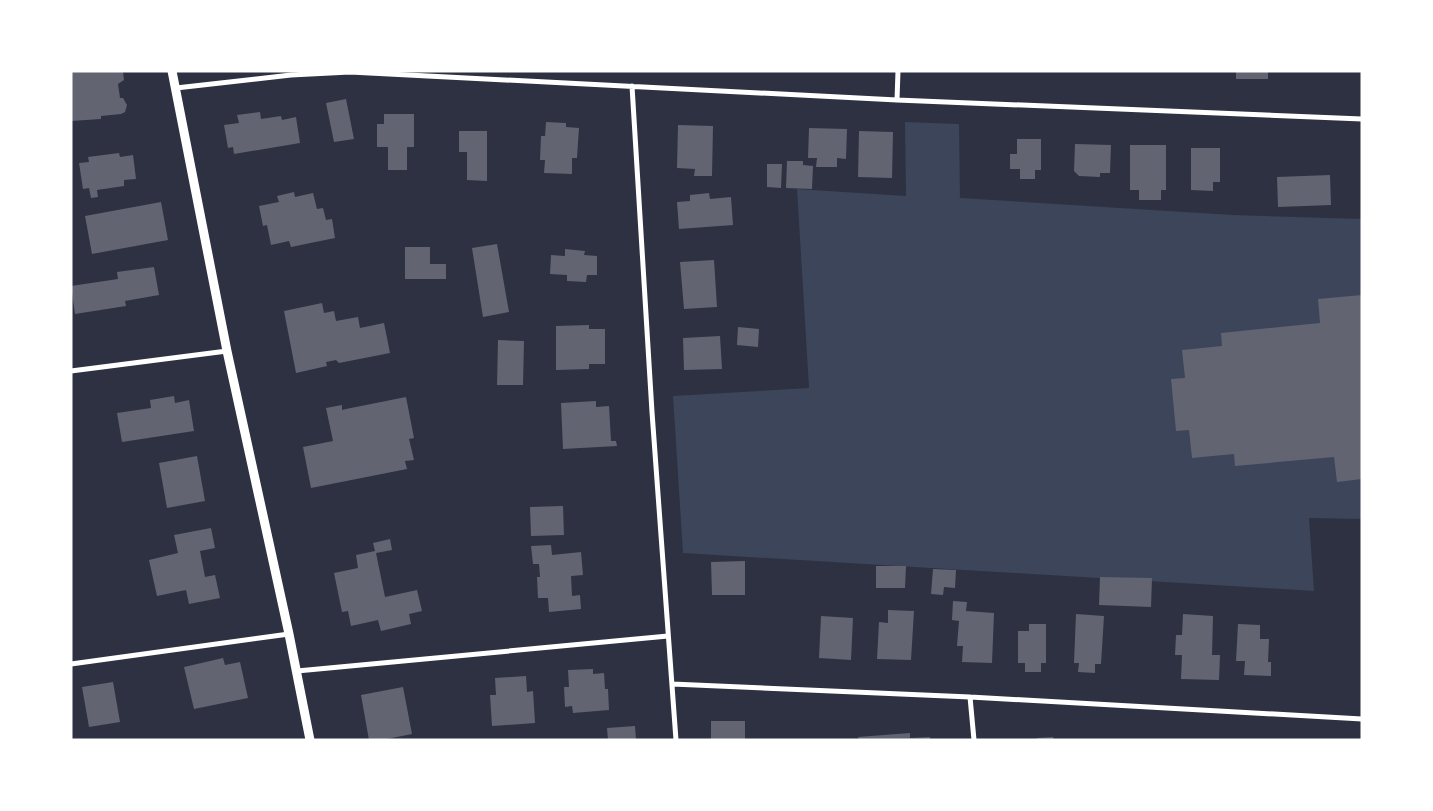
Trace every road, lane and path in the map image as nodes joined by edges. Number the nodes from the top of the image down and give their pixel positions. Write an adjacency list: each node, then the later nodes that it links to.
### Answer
1 (172, 71): 4 (street)
2 (898, 71): 5 (street)
3 (632, 86): 4 (street); 5 (street); 10 (street)
4 (176, 88): 7 (street)
5 (897, 100): 6 (street)
6 (1362, 119)
7 (227, 351): 8 (street); 9 (street)
8 (71, 371)
9 (289, 634): 11 (street); 12 (street)
10 (668, 636): 12 (street); 13 (street)
11 (71, 664)
12 (296, 671): 16 (street)
13 (672, 684): 14 (street); 17 (street)
14 (970, 697): 15 (street); 18 (street)
15 (1362, 719)
16 (310, 740)
17 (676, 740)
18 (974, 740)

